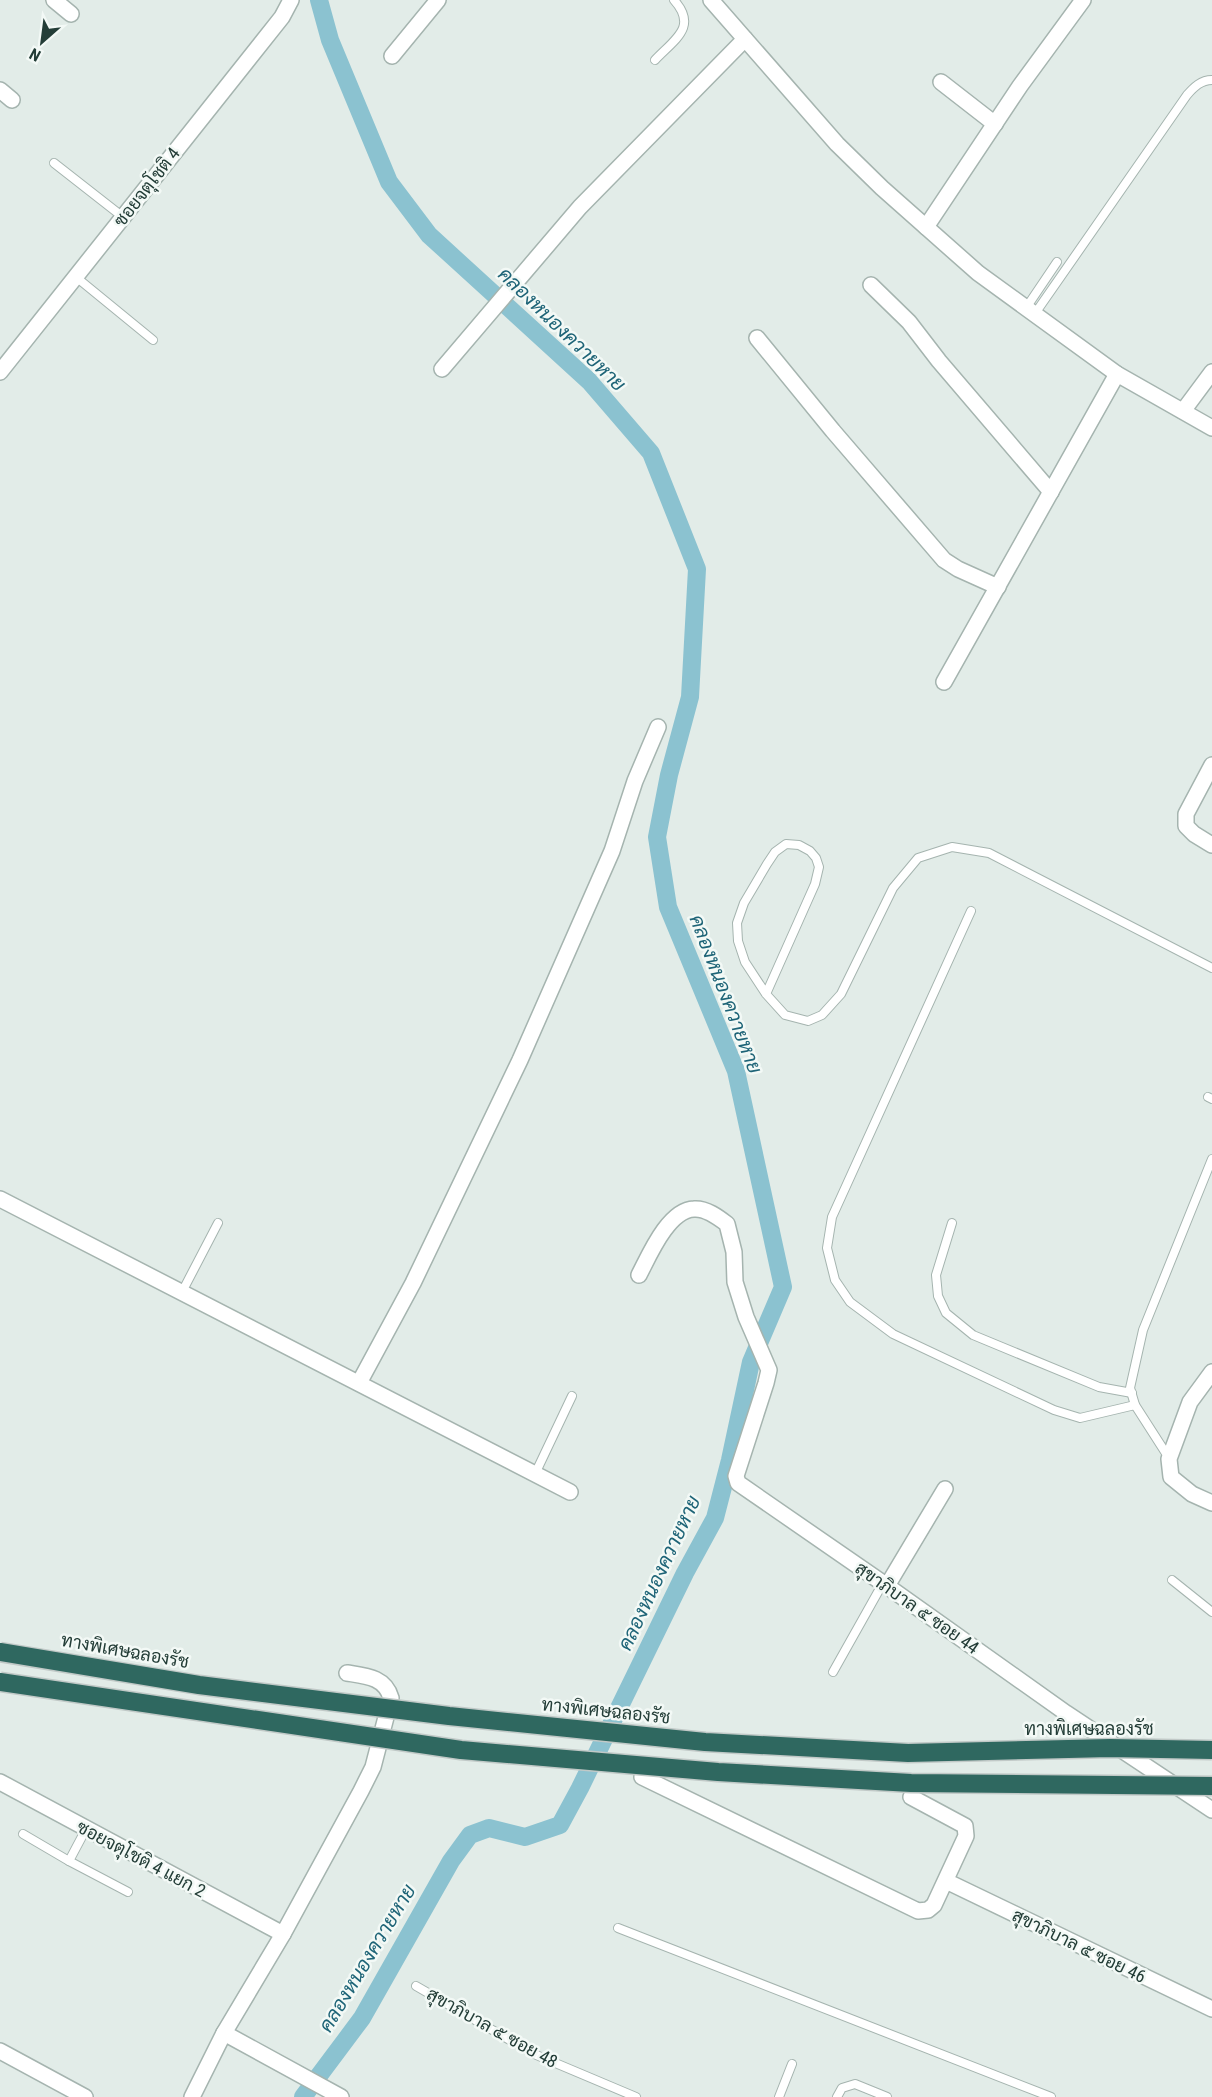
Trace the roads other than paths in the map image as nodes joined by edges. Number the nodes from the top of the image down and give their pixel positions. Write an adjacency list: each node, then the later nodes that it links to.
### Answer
1 (54, 0): 7 (street)
2 (291, 0): 17 (street, ซอยจตุโชติ 4)
3 (438, 0): 9 (street)
4 (674, 0): 10 (lane)
5 (711, 0): 8 (street)
6 (1083, 0): 15 (street)
7 (71, 14)
8 (745, 39): 18 (street); 25 (street)
9 (392, 56)
10 (655, 60)
11 (1212, 80): 22 (lane)
12 (941, 82): 15 (street)
13 (0, 90): 14 (street)
14 (12, 100)
15 (995, 124): 18 (street)
16 (54, 163): 17 (lane)
17 (123, 217): 20 (street, ซอยจตุโชติ 4)
18 (926, 227): 22 (street)
19 (1057, 262): 22 (lane)
20 (76, 277): 24 (lane); 26 (street, ซอยจตุโชติ 4)
21 (871, 285): 31 (street)
22 (1030, 311): 28 (street)
23 (757, 338): 32 (street)
24 (153, 340)
25 (442, 369)
26 (0, 372)
27 (1212, 372): 29 (street)
28 (1117, 374): 29 (street); 31 (street)
29 (1183, 411): 30 (street)
30 (1212, 428)
31 (1051, 492): 32 (street)
32 (998, 587): 33 (street)
33 (944, 682)
34 (658, 727): 47 (street)
35 (1212, 765): 36 (street)
36 (1212, 844)
37 (971, 911): 50 (lane)
38 (1212, 968): 39 (lane)
39 (766, 994): 39 (lane)
40 (1212, 1159): 48 (lane)
41 (0, 1199): 45 (street)
42 (218, 1223): 45 (lane)
43 (952, 1223): 48 (lane)
44 (639, 1275): 57 (street, สุขาภิบาล ๕ ซอย 44)
45 (182, 1292): 47 (street)
46 (1212, 1372): 51 (street)
47 (359, 1383): 52 (street)
48 (1132, 1393): 50 (lane)
49 (572, 1396): 52 (lane)
50 (1135, 1405): 51 (lane)
51 (1169, 1459): 55 (street)
52 (535, 1474): 54 (street)
53 (945, 1489): 57 (street)
54 (570, 1492)
55 (1212, 1503)
56 (1173, 1580): 58 (lane)
57 (885, 1584): 60 (lane); 68 (street, สุขาภิบาล ๕ ซอย 44)
58 (1212, 1612)
59 (0, 1652): 63 (highway, ทางพิเศษฉลองรัช, bridge)
60 (833, 1672)
61 (347, 1673): 75 (street)
62 (0, 1682): 66 (highway, bridge)
63 (1212, 1750)
64 (642, 1777): 72 (street)
65 (0, 1782): 69 (street, ซอยจตุโชติ 4 แยก 2)
66 (1212, 1786)
67 (911, 1797): 72 (street)
68 (1212, 1810)
69 (86, 1829): 71 (lane); 75 (street, ซอยจตุโชติ 4 แยก 2)
70 (23, 1834): 71 (lane)
71 (69, 1861): 73 (lane)
72 (946, 1881): 77 (street, สุขาภิบาล ๕ ซอย 46)
73 (128, 1892)
74 (618, 1928): 88 (lane)
75 (283, 1934): 78 (street)
76 (416, 1986): 84 (lane, สุขาภิบาล ๕ ซอย 48)
77 (1212, 2009)
78 (224, 2033): 81 (street); 83 (street)
79 (0, 2051): 82 (street)
80 (792, 2064): 85 (lane)
81 (339, 2096)
82 (85, 2097)
83 (192, 2097)
84 (636, 2097)
85 (779, 2097)
86 (837, 2097): 87 (lane)
87 (885, 2097)
88 (1050, 2097)

